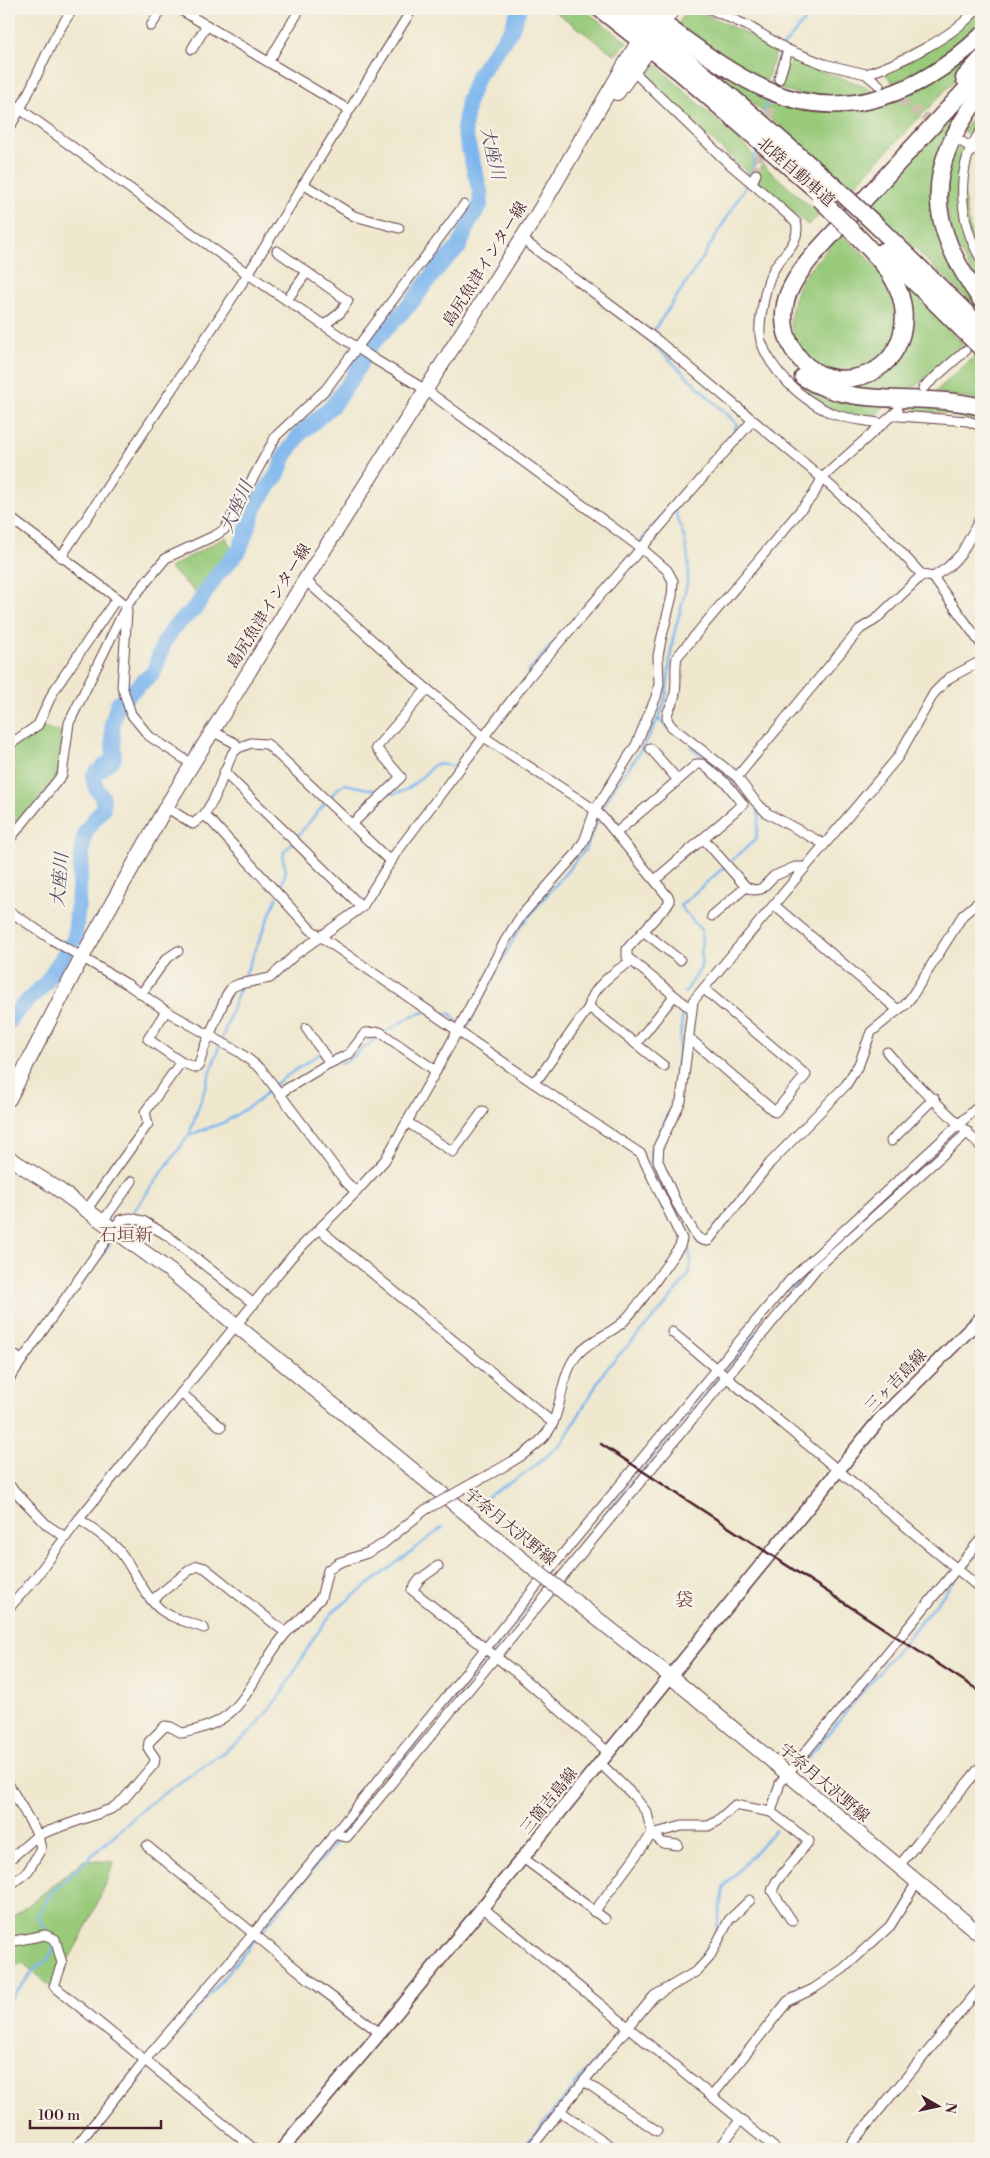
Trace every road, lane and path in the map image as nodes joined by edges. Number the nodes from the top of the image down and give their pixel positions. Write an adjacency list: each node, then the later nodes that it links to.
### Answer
1 (72, 9): 25 (street)
2 (162, 9): 12 (street)
3 (179, 9): 11 (street)
4 (412, 9): 26 (street)
5 (600, 9): 36 (highway, 北陸自動車道)
6 (624, 9): 36 (highway, 北陸自動車道)
7 (643, 9): 13 (highway)
8 (710, 9): 15 (street)
9 (976, 9): 20 (street)
10 (297, 14): 17 (street)
11 (207, 25): 14 (street); 17 (street)
12 (151, 26)
13 (981, 36)
14 (192, 49)
15 (788, 50): 20 (street); 21 (street)
16 (981, 59): 54 (highway)
17 (269, 61): 26 (street)
18 (633, 71): 30 (main road, 島尻魚津インター線); 30 (main road, 島尻魚津インター線); 34 (street)
19 (981, 73): 39 (highway)
20 (866, 74): 22 (street)
21 (779, 79)
22 (880, 86)
23 (981, 94): 46 (highway)
24 (9, 101): 25 (street)
25 (21, 110): 27 (street); 44 (street)
26 (349, 110): 35 (street)
27 (9, 128)
28 (981, 130): 31 (street)
29 (962, 142): 31 (street)
30 (580, 144): 40 (main road, 島尻魚津インター線)
31 (970, 148): 32 (street); 42 (street)
32 (981, 153)
33 (756, 174): 34 (street)
34 (752, 183): 56 (street)
35 (303, 184): 38 (street); 44 (street)
36 (826, 194): 39 (highway, 北陸自動車道)
37 (464, 205): 49 (street)
38 (399, 228)
39 (867, 233): 48 (highway, 北陸自動車道); 50 (highway, 北陸自動車道)
40 (522, 239): 53 (main road, 島尻魚津インター線); 55 (street)
41 (277, 251): 43 (street)
42 (981, 259)
43 (307, 272): 45 (street); 47 (street)
44 (248, 274): 45 (street); 62 (street)
45 (287, 300): 47 (street)
46 (981, 300)
47 (324, 325): 49 (street)
48 (981, 327)
49 (356, 346): 53 (street); 67 (street)
50 (981, 348)
51 (965, 351): 52 (street)
52 (923, 388)
53 (426, 390): 61 (street); 65 (main road, 島尻魚津インター線)
54 (981, 407)
55 (752, 421): 58 (street); 61 (street)
56 (883, 424): 57 (street); 58 (street)
57 (981, 426)
58 (822, 478): 63 (street); 78 (street)
59 (9, 517): 62 (street)
60 (981, 518): 64 (street)
61 (641, 548): 72 (street); 81 (street)
62 (61, 556): 66 (street)
63 (922, 575): 64 (street); 78 (street)
64 (933, 577): 68 (street)
65 (305, 580): 70 (street); 71 (main road, 島尻魚津インター線)
66 (117, 598): 67 (street); 73 (street)
67 (127, 605): 76 (street); 86 (street)
68 (981, 644)
69 (981, 661): 87 (street)
70 (427, 689): 72 (street); 83 (street)
71 (212, 731): 74 (street); 76 (main road, 島尻魚津インター線)
72 (484, 737): 81 (street); 88 (street)
73 (9, 745)
74 (238, 748): 77 (street); 83 (street)
75 (650, 748): 79 (street)
76 (192, 764): 80 (main road, 島尻魚津インター線)
77 (224, 772): 82 (street); 94 (street)
78 (737, 777): 87 (street)
79 (678, 780): 84 (street); 85 (street)
80 (166, 807): 82 (street); 100 (main road, 島尻魚津インター線)
81 (595, 810): 84 (street); 111 (street)
82 (204, 815): 98 (street)
83 (352, 824): 88 (street)
84 (616, 833): 90 (street)
85 (703, 838): 90 (street); 91 (street)
86 (9, 840)
87 (824, 844): 89 (street)
88 (391, 862): 94 (street)
89 (805, 867): 91 (street); 93 (street)
90 (655, 880): 97 (street)
91 (746, 887): 96 (street)
92 (981, 900): 108 (street)
93 (774, 905): 103 (street); 108 (street)
94 (362, 906): 98 (street)
95 (9, 910): 100 (street)
96 (712, 916)
97 (643, 931): 101 (street); 102 (street)
98 (320, 936): 111 (street); 112 (street)
99 (178, 952): 104 (street)
100 (82, 957): 104 (street); 123 (main road, 島尻魚津インター線)
101 (680, 960)
102 (632, 961): 105 (street); 106 (street)
103 (704, 988): 107 (street); 113 (street)
104 (141, 994): 109 (street)
105 (674, 996): 107 (street); 114 (street)
106 (589, 1007): 114 (street); 120 (street)
107 (691, 1007): 113 (street)
108 (898, 1010): 132 (street)
109 (166, 1012): 112 (street); 116 (street)
110 (306, 1028): 117 (street)
111 (458, 1032): 119 (street); 120 (street)
112 (210, 1036): 116 (street); 121 (street)
113 (689, 1038): 132 (street)
114 (636, 1044): 118 (street)
115 (887, 1052): 122 (street)
116 (181, 1062): 136 (street)
117 (330, 1063): 119 (street); 121 (street)
118 (664, 1066)
119 (436, 1071): 126 (street)
120 (532, 1082): 133 (street)
121 (280, 1093): 135 (street)
122 (934, 1098): 127 (street); 129 (street)
123 (9, 1100)
124 (981, 1104): 127 (street)
125 (483, 1111): 126 (street)
126 (407, 1122): 135 (street)
127 (960, 1123): 128 (street); 145 (street)
128 (968, 1132): 130 (street); 146 (street)
129 (891, 1141)
130 (981, 1147)
131 (9, 1158): 136 (main road, 宇奈月大沢野線)
132 (658, 1162): 133 (street)
133 (649, 1168): 149 (street)
134 (132, 1181): 137 (street)
135 (356, 1192): 138 (street)
136 (87, 1209): 137 (main road, 宇奈月大沢野線)
137 (108, 1225): 139 (street); 141 (main road, 宇奈月大沢野線); 144 (street)
138 (319, 1229): 139 (street); 149 (street)
139 (254, 1304): 141 (street)
140 (981, 1318): 151 (main road, 三ヶ吉島線)
141 (236, 1325): 148 (street); 165 (main road, 宇奈月大沢野線, bridge)
142 (672, 1332): 145 (street)
143 (9, 1351): 144 (street)
144 (21, 1360): 147 (street)
145 (716, 1368): 146 (street); 163 (street)
146 (727, 1377): 151 (street); 164 (street)
147 (9, 1379)
148 (181, 1393): 150 (street); 153 (street)
149 (553, 1423): 162 (street, bridge)
150 (221, 1427)
151 (838, 1470): 157 (street); 165 (main road, 三箇吉島線)
152 (9, 1485): 154 (street)
153 (79, 1519): 154 (street); 159 (street)
154 (65, 1537): 160 (street)
155 (981, 1539): 157 (street)
156 (438, 1566): 163 (street)
157 (957, 1569): 158 (street); 169 (street)
158 (981, 1589)
159 (152, 1600): 161 (street); 162 (street)
160 (9, 1608)
161 (204, 1628)
162 (286, 1633): 174 (street)
163 (486, 1648): 164 (street); 172 (street)
164 (497, 1657): 166 (street); 172 (street)
165 (670, 1676): 166 (main road, 三箇吉島線); 169 (main road, 宇奈月大沢野線)
166 (608, 1752): 167 (main road, 三箇吉島線)
167 (600, 1763): 173 (street); 177 (main road, 三箇吉島線)
168 (981, 1766): 179 (street)
169 (787, 1775): 171 (street); 179 (main road, 宇奈月大沢野線)
170 (9, 1785): 174 (street)
171 (772, 1813): 173 (street); 186 (street)
172 (333, 1834): 188 (street)
173 (652, 1834): 176 (street); 184 (street)
174 (38, 1835): 178 (street); 181 (street)
175 (147, 1846): 188 (street)
176 (678, 1846)
177 (523, 1858): 183 (main road, 三箇吉島線); 184 (street)
178 (9, 1860)
179 (898, 1867): 180 (main road, 宇奈月大沢野線)
180 (917, 1882): 187 (main road, 宇奈月大沢野線); 195 (street)
181 (9, 1886)
182 (750, 1900): 191 (street)
183 (482, 1907): 191 (street); 192 (main road, 三箇吉島線)
184 (594, 1912): 185 (street)
185 (605, 1919)
186 (792, 1921)
187 (981, 1935)
188 (257, 1936): 192 (street); 193 (street)
189 (9, 1942): 193 (street)
190 (981, 1987): 206 (street)
191 (627, 2027): 194 (street); 195 (street)
192 (380, 2033): 201 (main road, 三箇吉島線)
193 (145, 2060): 199 (street); 200 (street)
194 (584, 2081): 196 (street); 198 (street)
195 (712, 2096): 197 (street)
196 (560, 2111): 202 (street); 203 (street)
197 (740, 2120): 204 (street); 205 (street)
198 (657, 2131)
199 (74, 2149)
200 (254, 2149)
201 (282, 2149)
202 (530, 2149)
203 (615, 2149)
204 (719, 2149)
205 (776, 2149)
206 (847, 2149)

